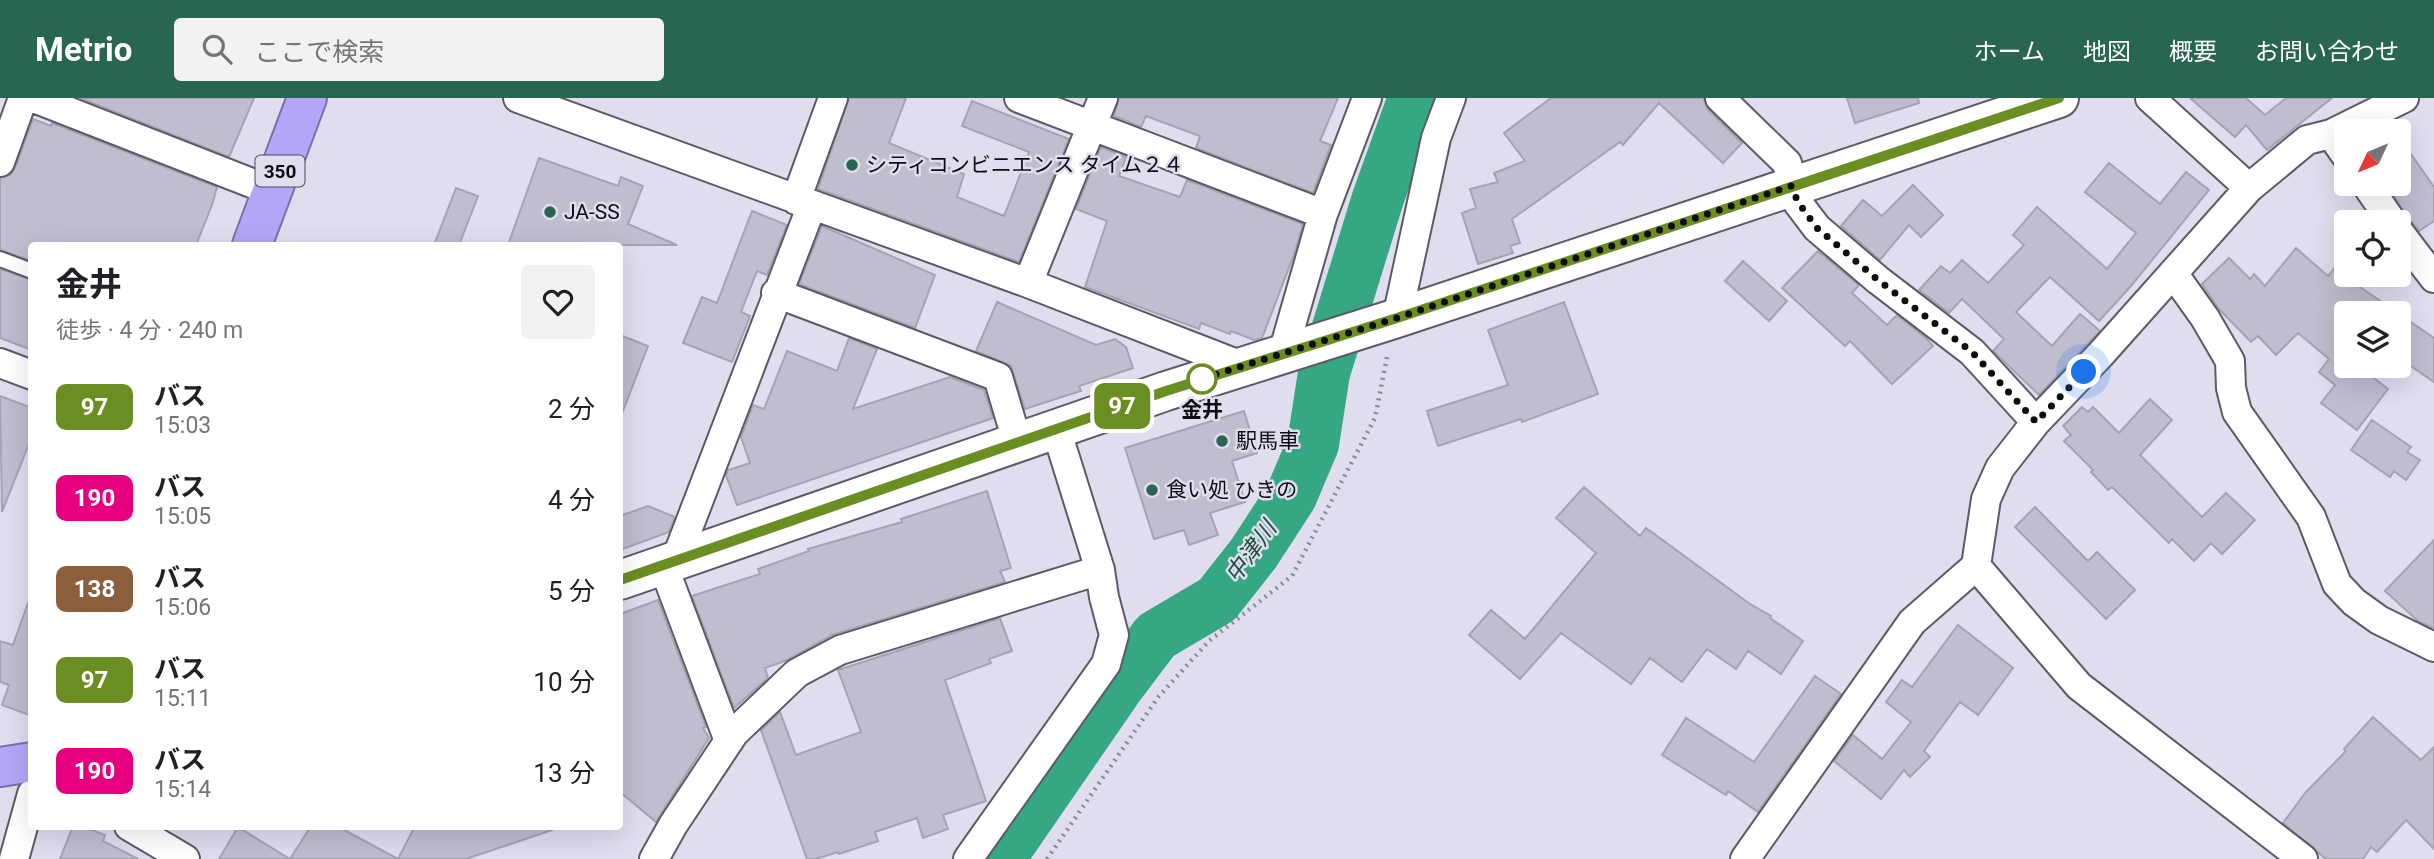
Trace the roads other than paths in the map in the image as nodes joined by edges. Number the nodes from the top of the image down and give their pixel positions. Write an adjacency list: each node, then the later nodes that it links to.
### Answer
1 (23, 98): 17 (street)
2 (34, 98): 20 (street)
3 (307, 98): 20 (highway, 350)
4 (518, 98): 21 (street)
5 (833, 98): 21 (street)
6 (1019, 98): 14 (street)
7 (1102, 98): 14 (street)
8 (1367, 98): 22 (street)
9 (1451, 98): 31 (street)
10 (1720, 98): 18 (street)
11 (2059, 98): 18 (main road)
12 (2150, 98): 19 (street)
13 (2404, 98): 15 (street)
14 (1092, 125): 22 (street); 29 (street)
15 (2331, 134): 16 (street); 19 (street)
16 (2334, 138)
17 (0, 162)
18 (1791, 186): 31 (main road); 36 (street)
19 (2249, 188): 27 (street)
20 (272, 191): 23 (highway, 350)
21 (804, 202): 29 (street); 30 (street)
22 (1323, 214): 32 (street)
23 (253, 242)
24 (2411, 248): 28 (street)
25 (0, 259): 26 (lane)
26 (28, 270)
27 (2173, 273): 36 (street); 43 (street)
28 (2434, 278)
29 (1028, 283): 34 (street)
30 (776, 293): 38 (street); 39 (street)
31 (1390, 320): 32 (main road)
32 (1294, 350): 34 (main road)
33 (0, 363): 35 (street)
34 (1242, 366): 37 (main road)
35 (28, 374)
36 (2036, 422): 40 (street)
37 (1056, 429): 38 (main road); 41 (street)
38 (1017, 441): 39 (main road)
39 (669, 564): 42 (main road); 44 (street)
40 (1976, 566): 53 (street); 54 (street)
41 (1100, 570): 44 (street); 52 (street)
42 (623, 579)
43 (2434, 647)
44 (729, 740): 51 (street)
45 (28, 763): 46 (highway)
46 (0, 767)
47 (28, 808): 49 (street)
48 (136, 830): 50 (street)
49 (14, 859)
50 (185, 859)
51 (654, 859)
52 (968, 859)
53 (1745, 859)
54 (2303, 859)

